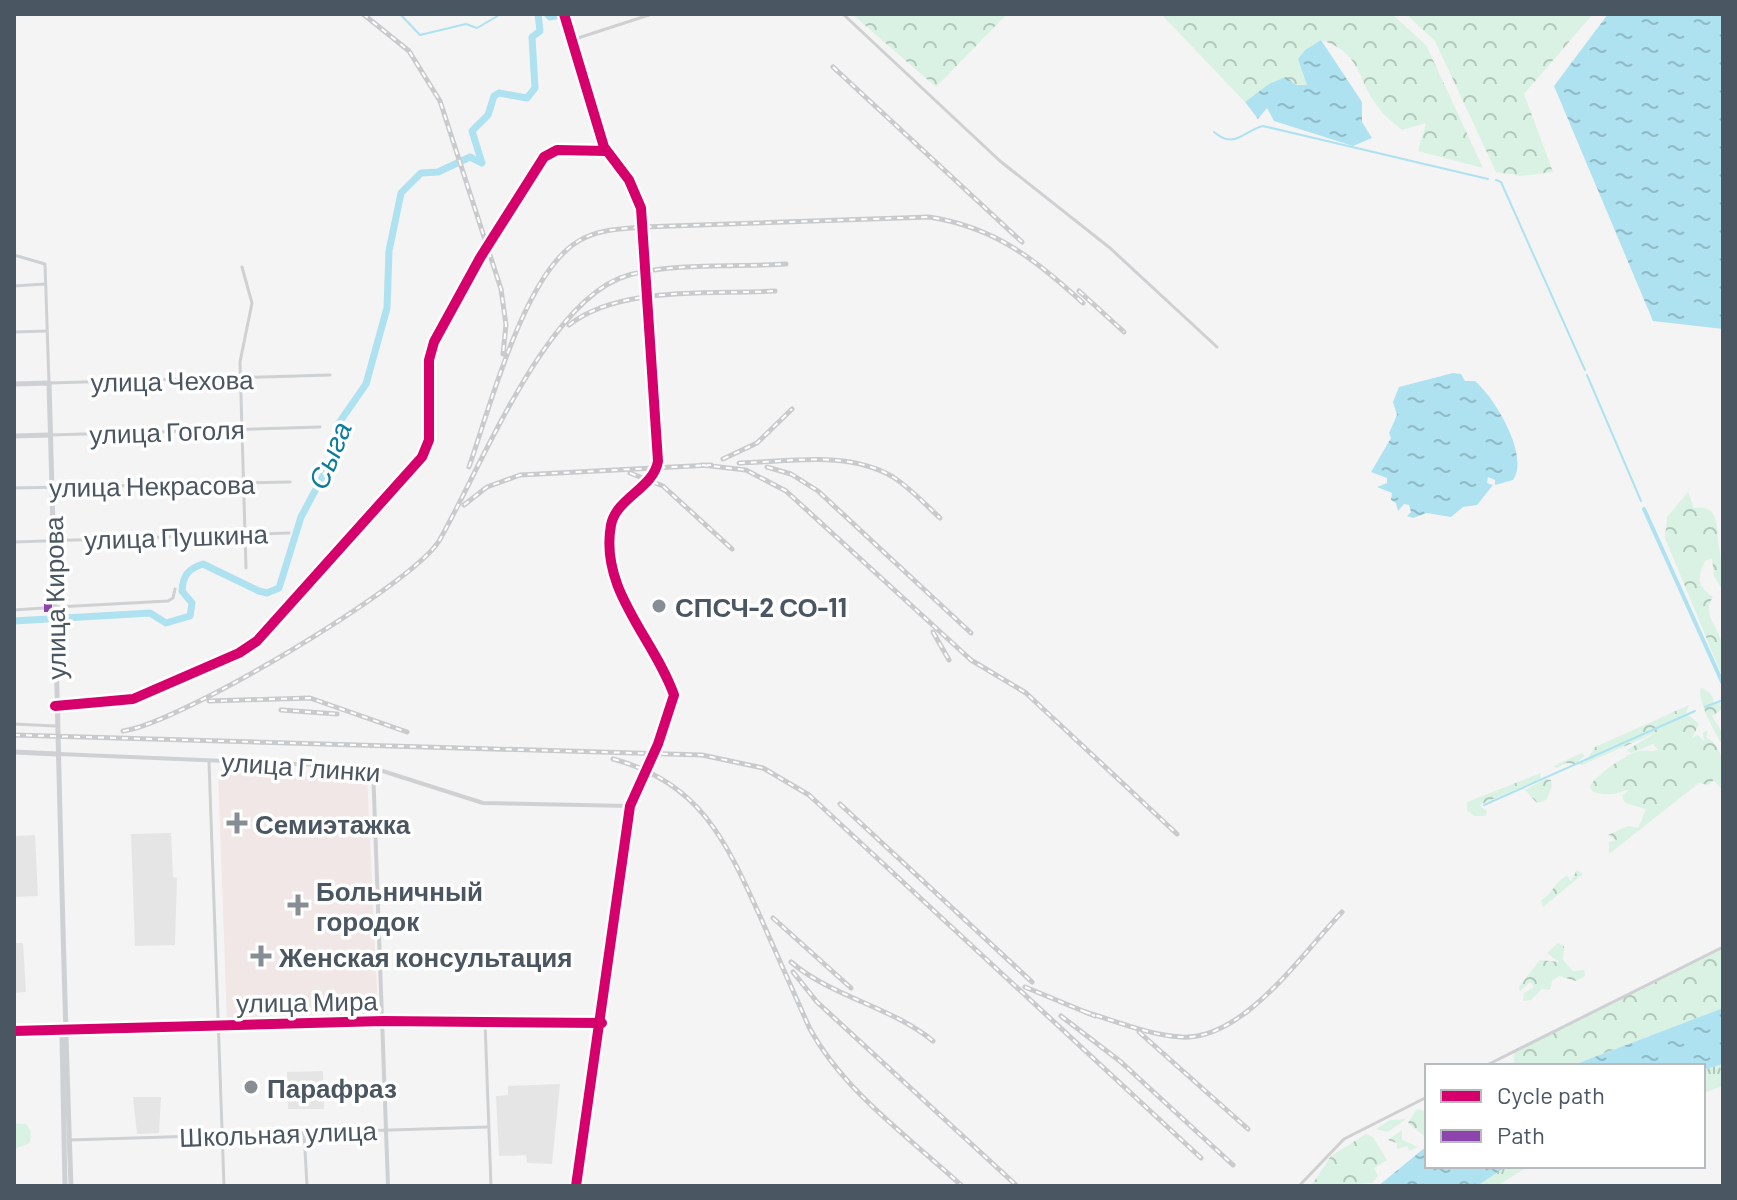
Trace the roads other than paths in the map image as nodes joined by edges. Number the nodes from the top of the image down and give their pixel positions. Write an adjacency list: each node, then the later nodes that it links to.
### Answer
1 (564, 14): 4 (street)
2 (652, 14): 4 (street)
3 (843, 14): 12 (street)
4 (572, 40): 5 (street)
5 (606, 151): 34 (street); 41 (street)
6 (14, 255): 8 (street, улица Кирова)
7 (242, 267): 14 (street)
8 (45, 284): 9 (street); 10 (street, улица Кирова)
9 (14, 286)
10 (47, 331): 11 (street); 15 (street, улица Кирова)
11 (14, 332)
12 (1217, 347)
13 (330, 375): 14 (street, улица Чехова)
14 (241, 378): 15 (street, улица Чехова); 18 (street)
15 (49, 383): 16 (main road, улица Чехова); 19 (main road, улица Кирова)
16 (14, 384)
17 (320, 427): 18 (street, улица Гоголя)
18 (242, 429): 19 (street, улица Гоголя); 22 (street)
19 (50, 435): 20 (main road, улица Гоголя); 23 (main road, улица Кирова)
20 (14, 436)
21 (290, 482): 22 (street, улица Некрасова)
22 (244, 483): 23 (street, улица Некрасова); 26 (street)
23 (53, 487): 24 (street, улица Некрасова); 27 (main road, улица Кирова)
24 (14, 488)
25 (289, 533): 26 (street, улица Пушкина)
26 (245, 534): 27 (street, улица Пушкина); 29 (street)
27 (54, 540): 28 (street, улица Пушкина); 31 (main road, улица Кирова)
28 (14, 542)
29 (246, 568)
30 (175, 589): 31 (street)
31 (57, 607): 34 (main road, улица Кирова)
32 (44, 608): 33 (street)
33 (14, 610)
34 (55, 706): 36 (main road, улица Кирова)
35 (14, 724): 36 (street)
36 (55, 726): 38 (main road, улица Кирова)
37 (14, 752): 38 (main road, улица Глинки)
38 (57, 754): 39 (street, улица Глинки); 47 (main road, улица Кирова)
39 (209, 760): 40 (street, улица Глинки); 46 (street)
40 (373, 767): 41 (street, улица Глинки); 43 (street)
41 (630, 806): 45 (street)
42 (1723, 947): 49 (street)
43 (383, 1021): 44 (street, улица Мира); 46 (street, улица Мира); 52 (street)
44 (485, 1022): 45 (street, улица Мира); 51 (street)
45 (602, 1023): 61 (street)
46 (218, 1025): 47 (street, улица Мира); 54 (street)
47 (66, 1029): 48 (street, улица Мира); 55 (main road, улица Кирова); 56 (main road, улица Кирова)
48 (14, 1031)
49 (1489, 1064)
50 (1425, 1098): 62 (street)
51 (488, 1127): 52 (street, Школьная улица); 60 (street)
52 (387, 1131): 53 (street, Школьная улица); 59 (street)
53 (304, 1132): 54 (street, Школьная улица); 58 (street)
54 (222, 1134): 55 (street, Школьная улица); 57 (street)
55 (69, 1140): 56 (main road, улица Кирова)
56 (68, 1186)
57 (224, 1186)
58 (307, 1186)
59 (388, 1186)
60 (491, 1186)
61 (576, 1186)
62 (1299, 1186)

